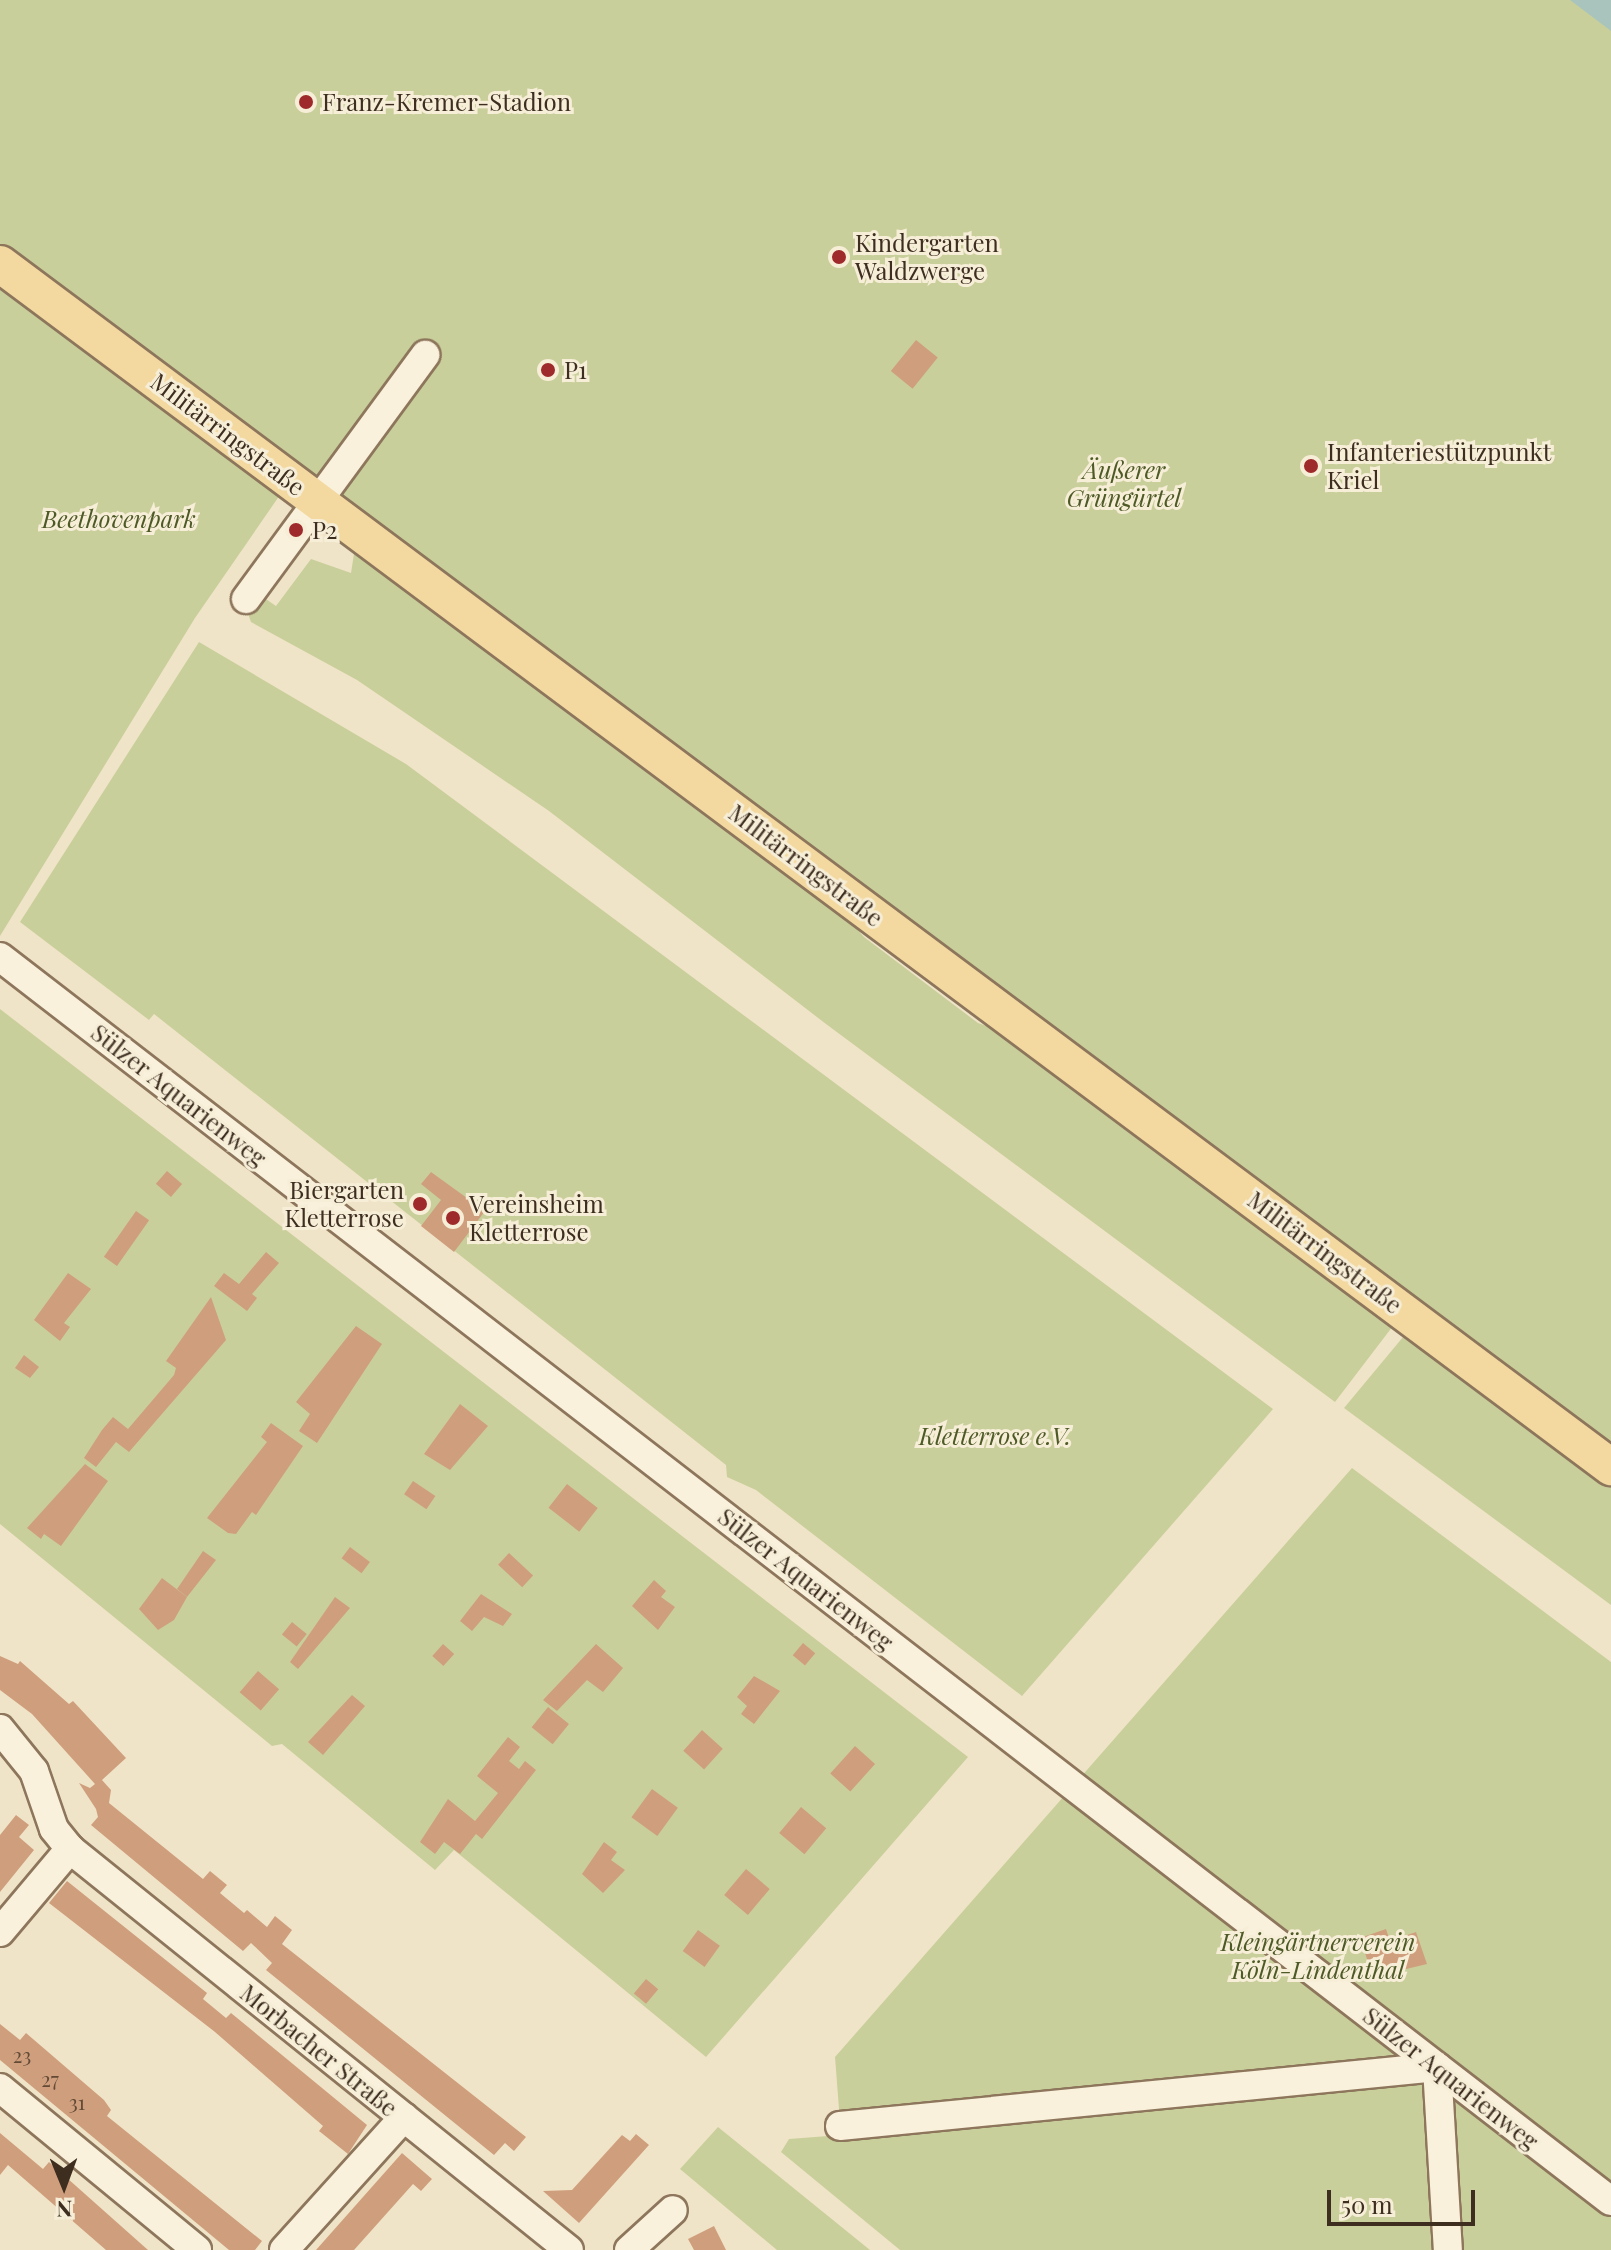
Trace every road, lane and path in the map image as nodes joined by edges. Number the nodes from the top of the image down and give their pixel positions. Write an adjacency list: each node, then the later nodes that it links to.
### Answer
1 (0, 264): 3 (main road, Militärringstraße)
2 (425, 355): 3 (street)
3 (318, 501): 4 (street); 6 (main road, Militärringstraße)
4 (246, 599)
5 (0, 957): 10 (street, Sülzer Aquarienweg)
6 (1611, 1467)
7 (0, 1729): 8 (street, Morbacher Straße)
8 (70, 1849): 9 (street); 12 (street, Morbacher Straße)
9 (0, 1932)
10 (1437, 2067): 13 (street); 14 (street, Sülzer Aquarienweg); 20 (street)
11 (0, 2088): 16 (street)
12 (404, 2117): 17 (street); 18 (street, Morbacher Straße)
13 (840, 2126)
14 (1611, 2201)
15 (673, 2210): 19 (street)
16 (197, 2250)
17 (284, 2250)
18 (569, 2250)
19 (629, 2250)
20 (1448, 2250)

